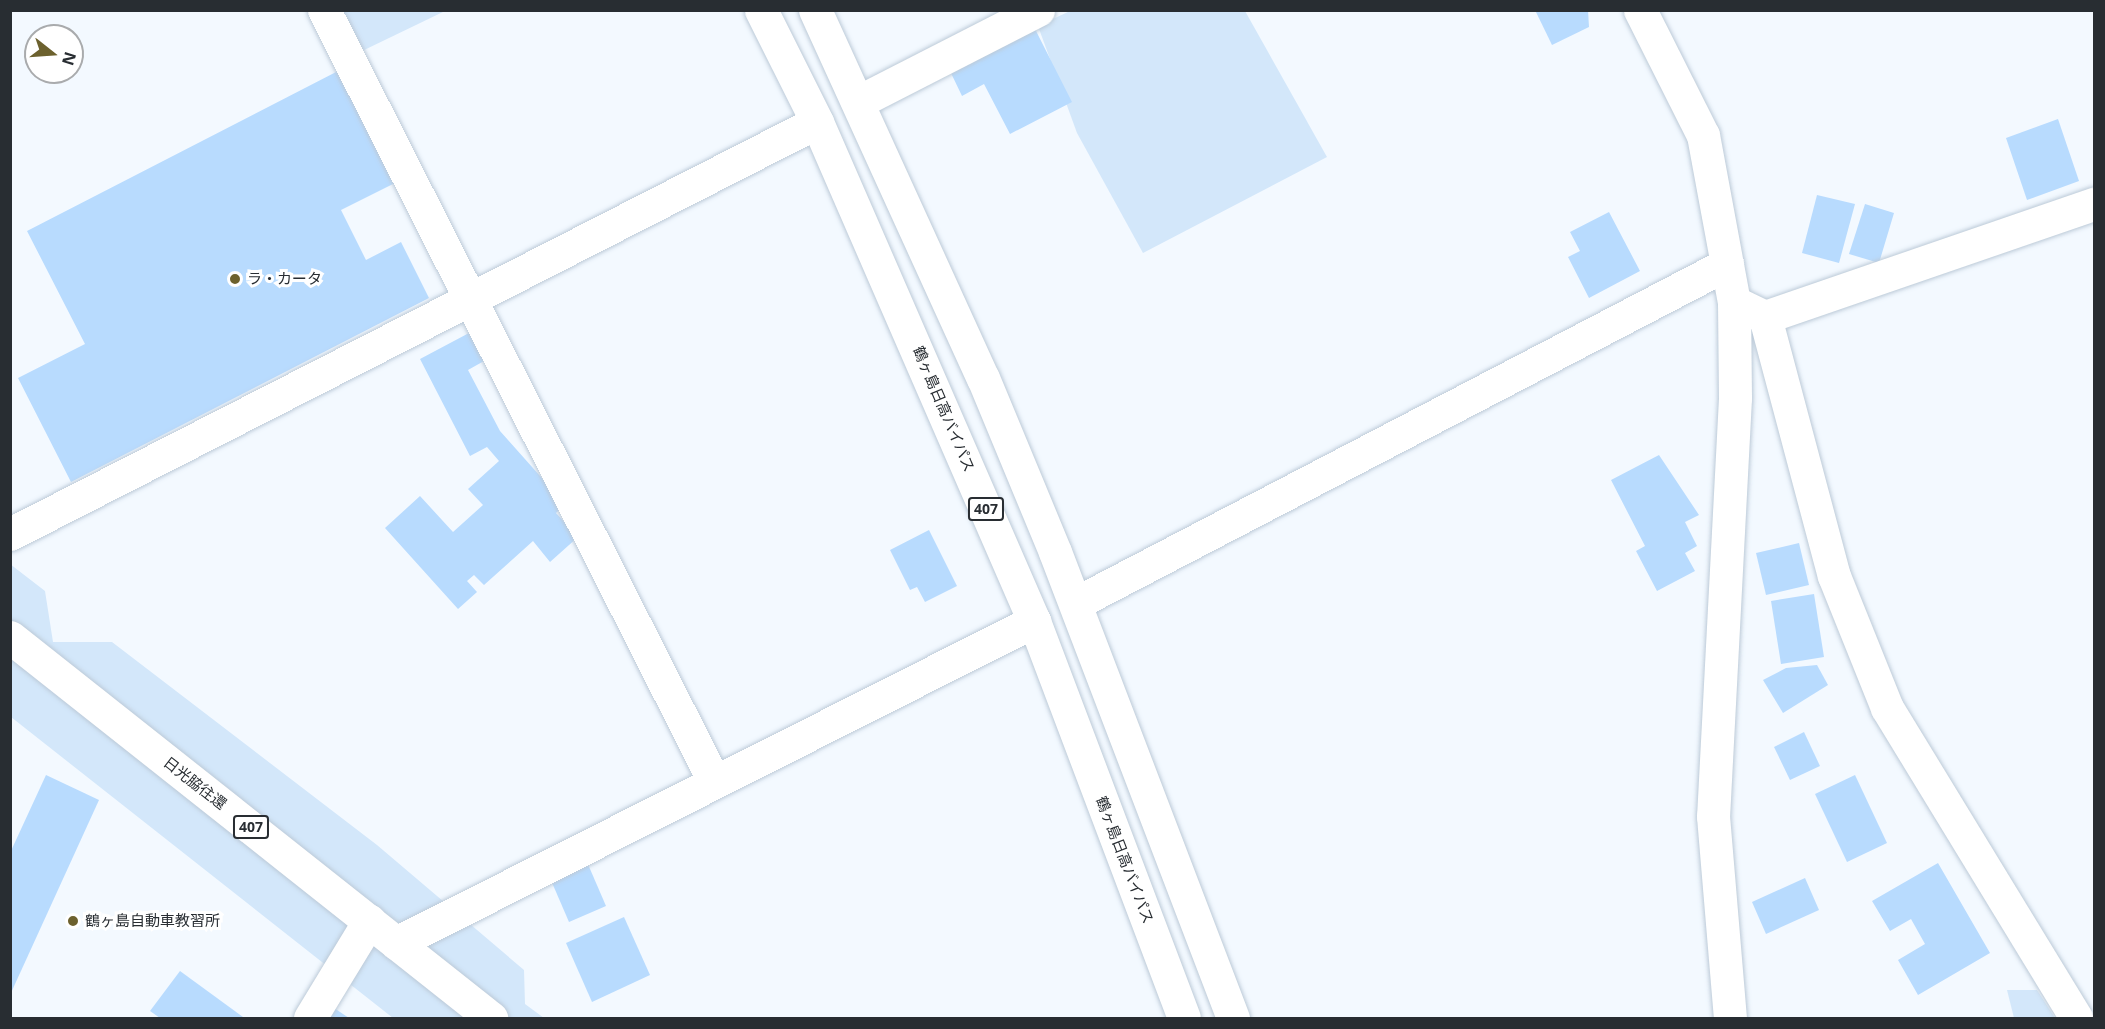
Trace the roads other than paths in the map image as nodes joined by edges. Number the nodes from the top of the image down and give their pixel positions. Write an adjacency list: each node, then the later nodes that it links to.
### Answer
1 (324, 10): 10 (main road)
2 (761, 10): 7 (main road, 鶴ヶ島日高バイパス / 407)
3 (815, 10): 6 (main road)
4 (1038, 10): 6 (main road)
5 (1640, 10): 9 (main road)
6 (860, 101): 14 (main road)
7 (817, 122): 10 (main road); 15 (main road, 鶴ヶ島日高バイパス / 407)
8 (2094, 204): 12 (main road)
9 (1727, 264): 11 (main road); 14 (main road)
10 (472, 295): 13 (main road); 17 (main road)
11 (1734, 302): 12 (main road); 24 (main road)
12 (1765, 316): 25 (main road)
13 (10, 534)
14 (1076, 603): 23 (main road)
15 (1034, 621): 17 (main road); 22 (main road, 鶴ヶ島日高バイパス / 407)
16 (10, 637): 18 (main road, 日光脇往還 / 407)
17 (713, 779): 19 (main road)
18 (369, 921): 19 (main road, 日光脇往還 / 407); 20 (main road)
19 (396, 942): 21 (main road, 日光脇往還 / 407)
20 (310, 1018)
21 (491, 1018)
22 (1184, 1018)
23 (1233, 1018)
24 (1730, 1018)
25 (2076, 1018)

